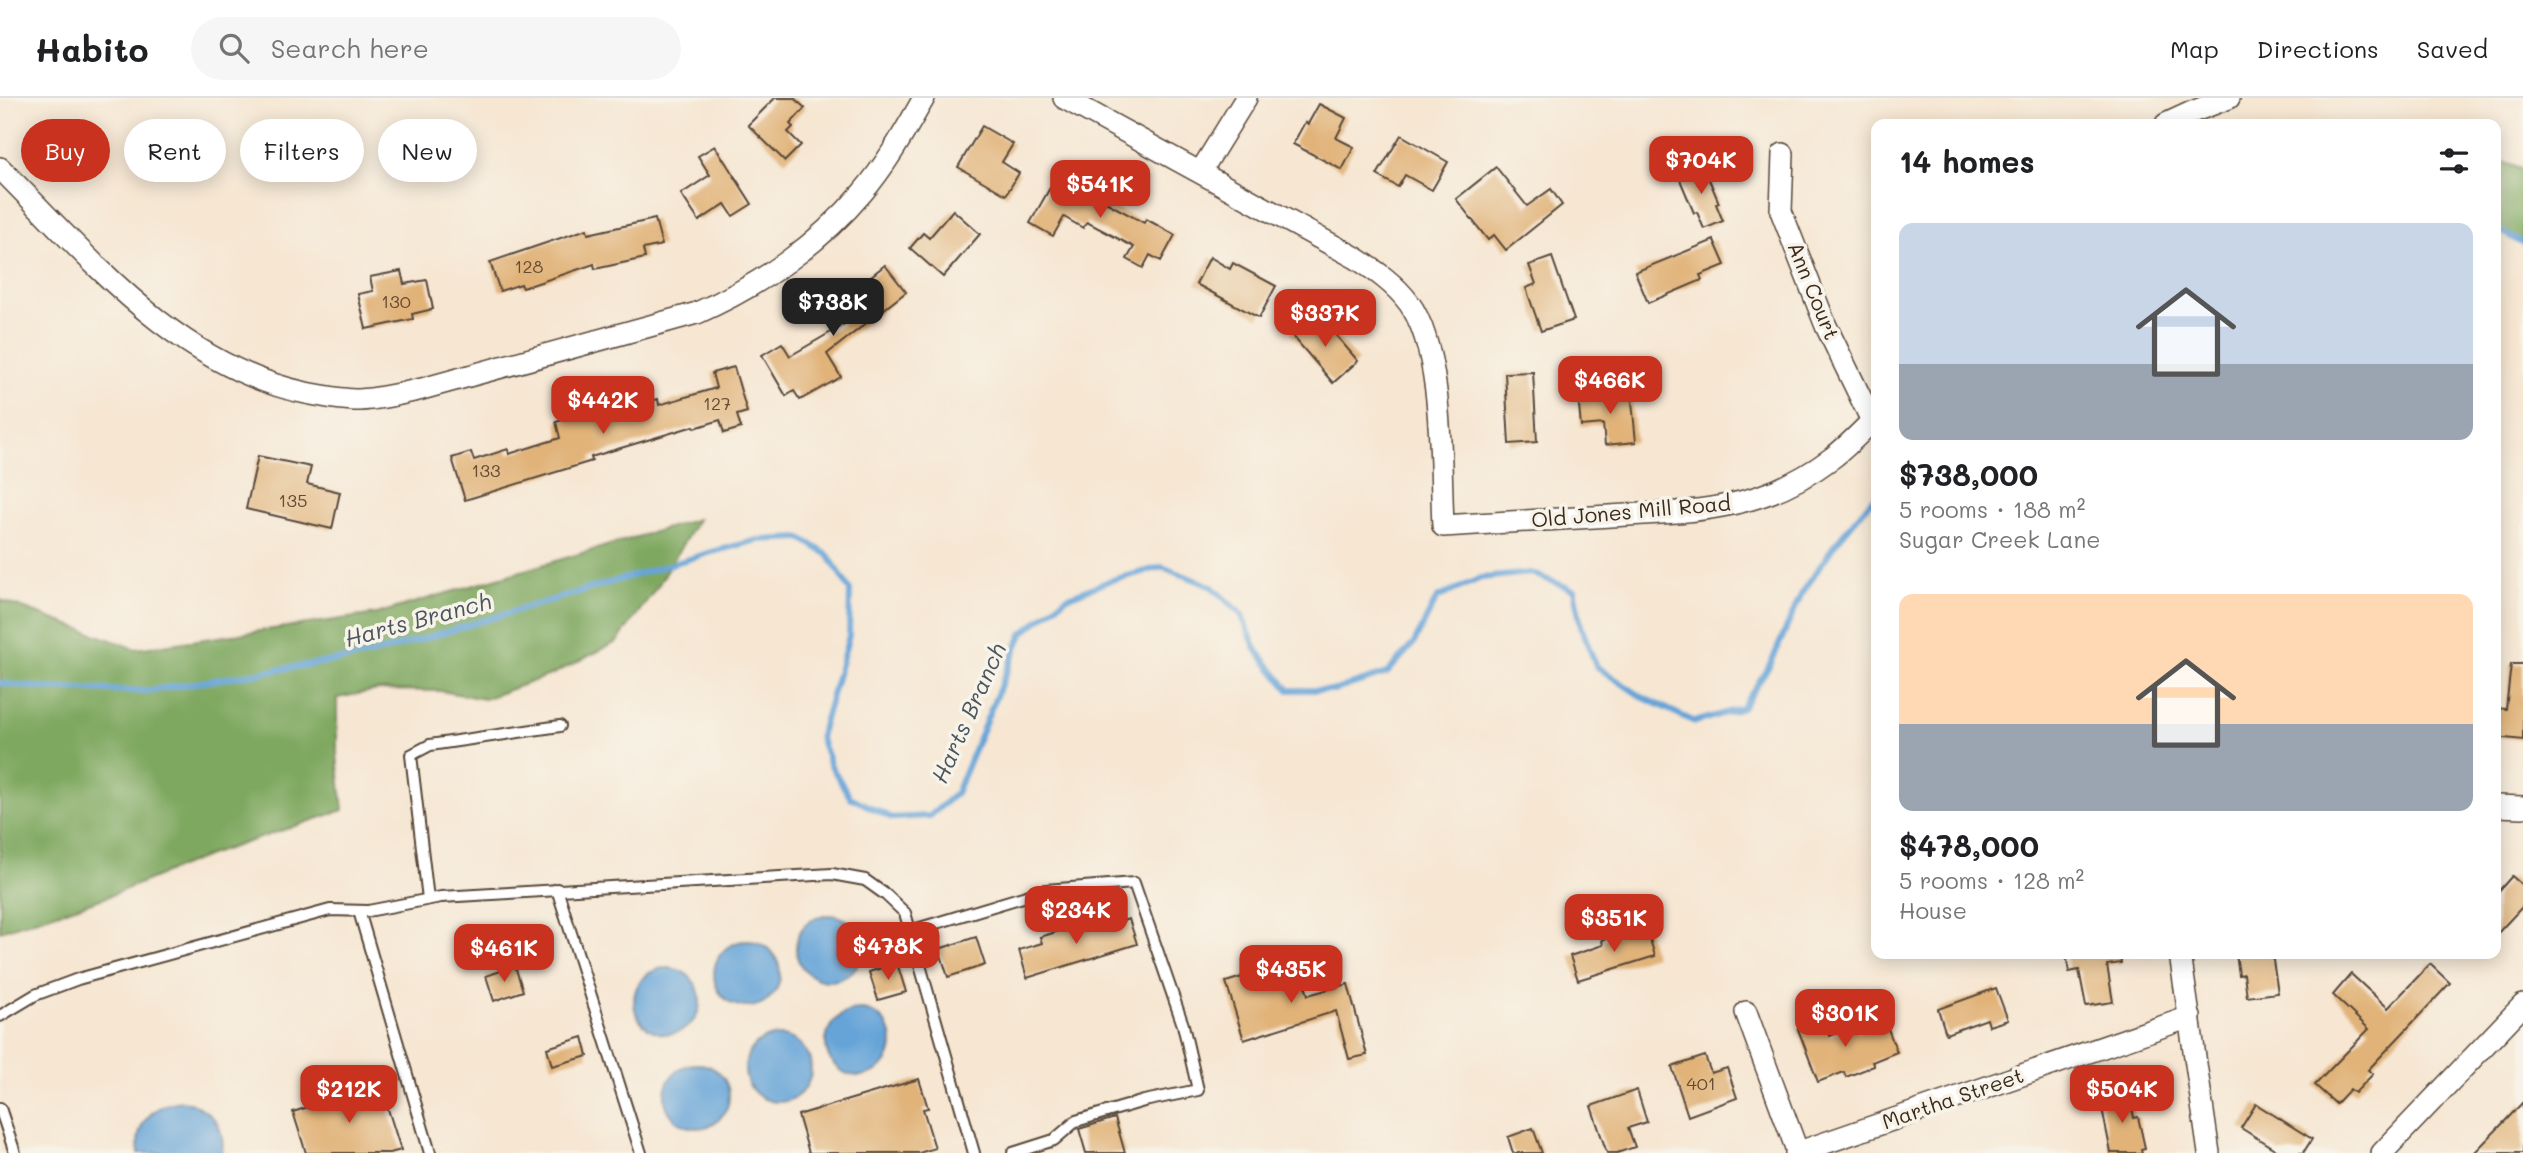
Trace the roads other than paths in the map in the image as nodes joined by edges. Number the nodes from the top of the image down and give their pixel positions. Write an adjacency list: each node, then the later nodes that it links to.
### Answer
1 (924, 98): 7 (street)
2 (1064, 98): 8 (street)
3 (1246, 98): 8 (street)
4 (2229, 98): 5 (street)
5 (2176, 119)
6 (1783, 155): 9 (street, Ann Court)
7 (0, 168)
8 (1201, 172): 10 (street, Old Jones Mill Road)
9 (1871, 413)
10 (1871, 422)
11 (561, 726): 15 (lane)
12 (2501, 806): 13 (street)
13 (2523, 807)
14 (557, 889): 15 (lane); 17 (lane); 26 (lane)
15 (428, 899): 16 (lane)
16 (359, 911): 21 (lane); 25 (lane)
17 (910, 931): 27 (lane); 28 (lane)
18 (2181, 959): 22 (street)
19 (2523, 1005): 31 (street)
20 (1746, 1012): 29 (street)
21 (0, 1016)
22 (2190, 1017): 29 (street, Martha Street); 30 (street)
23 (0, 1108): 24 (lane)
24 (15, 1153)
25 (430, 1153)
26 (641, 1153)
27 (974, 1153)
28 (1013, 1153)
29 (1797, 1153)
30 (2209, 1153)
31 (2382, 1153)

